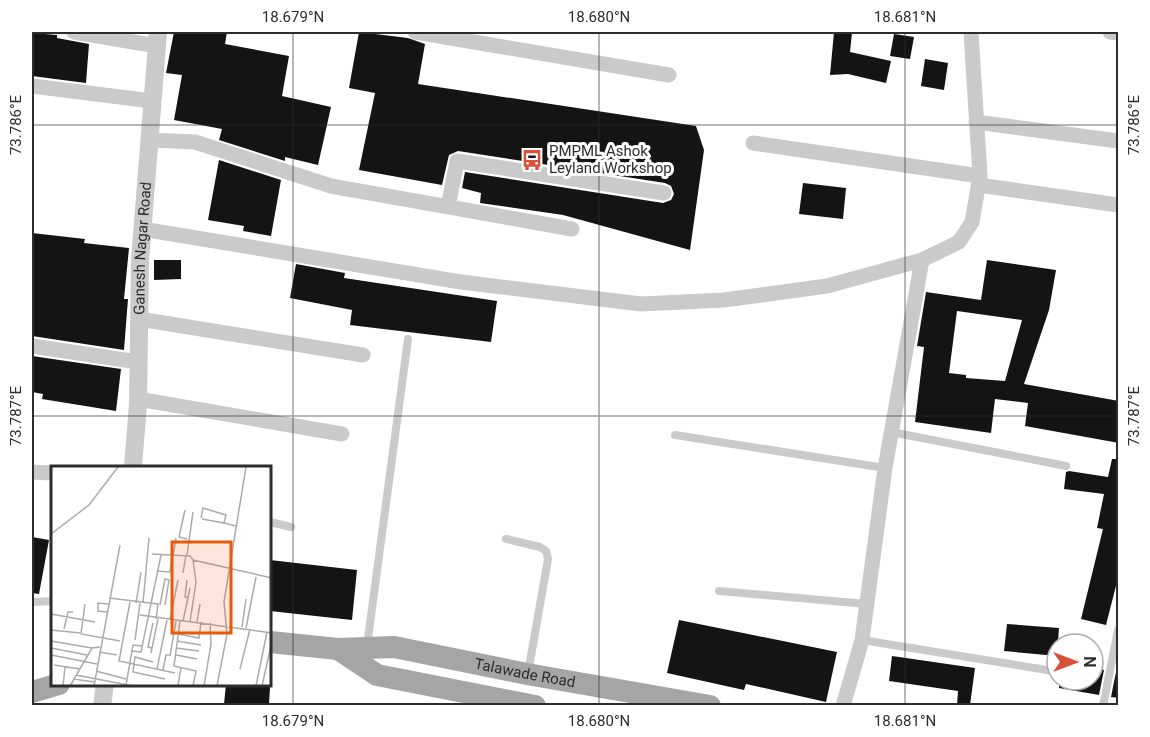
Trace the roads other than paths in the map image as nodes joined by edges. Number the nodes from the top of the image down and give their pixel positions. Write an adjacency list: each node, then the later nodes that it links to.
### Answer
1 (74, 32): 6 (street)
2 (415, 32): 7 (street)
3 (971, 32): 10 (street)
4 (1110, 32): 5 (street)
5 (1119, 33)
6 (158, 39): 9 (street, Ganesh Nagar Road)
7 (669, 75)
8 (32, 86): 9 (street)
9 (152, 101): 11 (street, Ganesh Nagar Road)
10 (976, 122): 12 (street); 14 (street)
11 (151, 140): 17 (street); 18 (street, Ganesh Nagar Road)
12 (1119, 141)
13 (753, 143): 14 (street)
14 (980, 180): 16 (street); 20 (street)
15 (664, 193): 17 (street)
16 (1119, 205)
17 (448, 207): 19 (street)
18 (142, 229): 20 (street); 21 (street, Ganesh Nagar Road)
19 (572, 229)
20 (922, 260): 27 (street)
21 (139, 319): 24 (street); 25 (street, Ganesh Nagar Road)
22 (408, 339): 45 (lane)
23 (32, 346): 25 (street)
24 (363, 355)
25 (138, 362): 26 (street, Ganesh Nagar Road)
26 (138, 399): 28 (street); 30 (street, Ganesh Nagar Road)
27 (891, 432): 31 (lane); 32 (street)
28 (342, 434)
29 (675, 435): 32 (lane)
30 (133, 466)
31 (1066, 466)
32 (885, 468): 41 (street)
33 (32, 472): 34 (street)
34 (51, 473)
35 (272, 522): 36 (lane)
36 (291, 526)
37 (506, 539): 48 (lane)
38 (719, 591): 41 (lane)
39 (51, 601): 40 (lane)
40 (32, 602)
41 (867, 604): 43 (street)
42 (1119, 630): 56 (lane)
43 (862, 640): 47 (lane); 55 (street)
44 (272, 642): 46 (main road, Talawade Road)
45 (367, 648): 46 (main road, Talawade Road); 48 (main road, Talawade Road)
46 (338, 649): 53 (main road, Talawade Road)
47 (1045, 670)
48 (527, 674): 54 (main road, Talawade Road)
49 (52, 686): 51 (main road)
50 (105, 686): 52 (street)
51 (32, 692)
52 (102, 705)
53 (535, 705)
54 (710, 705)
55 (843, 705)
56 (1103, 705)

